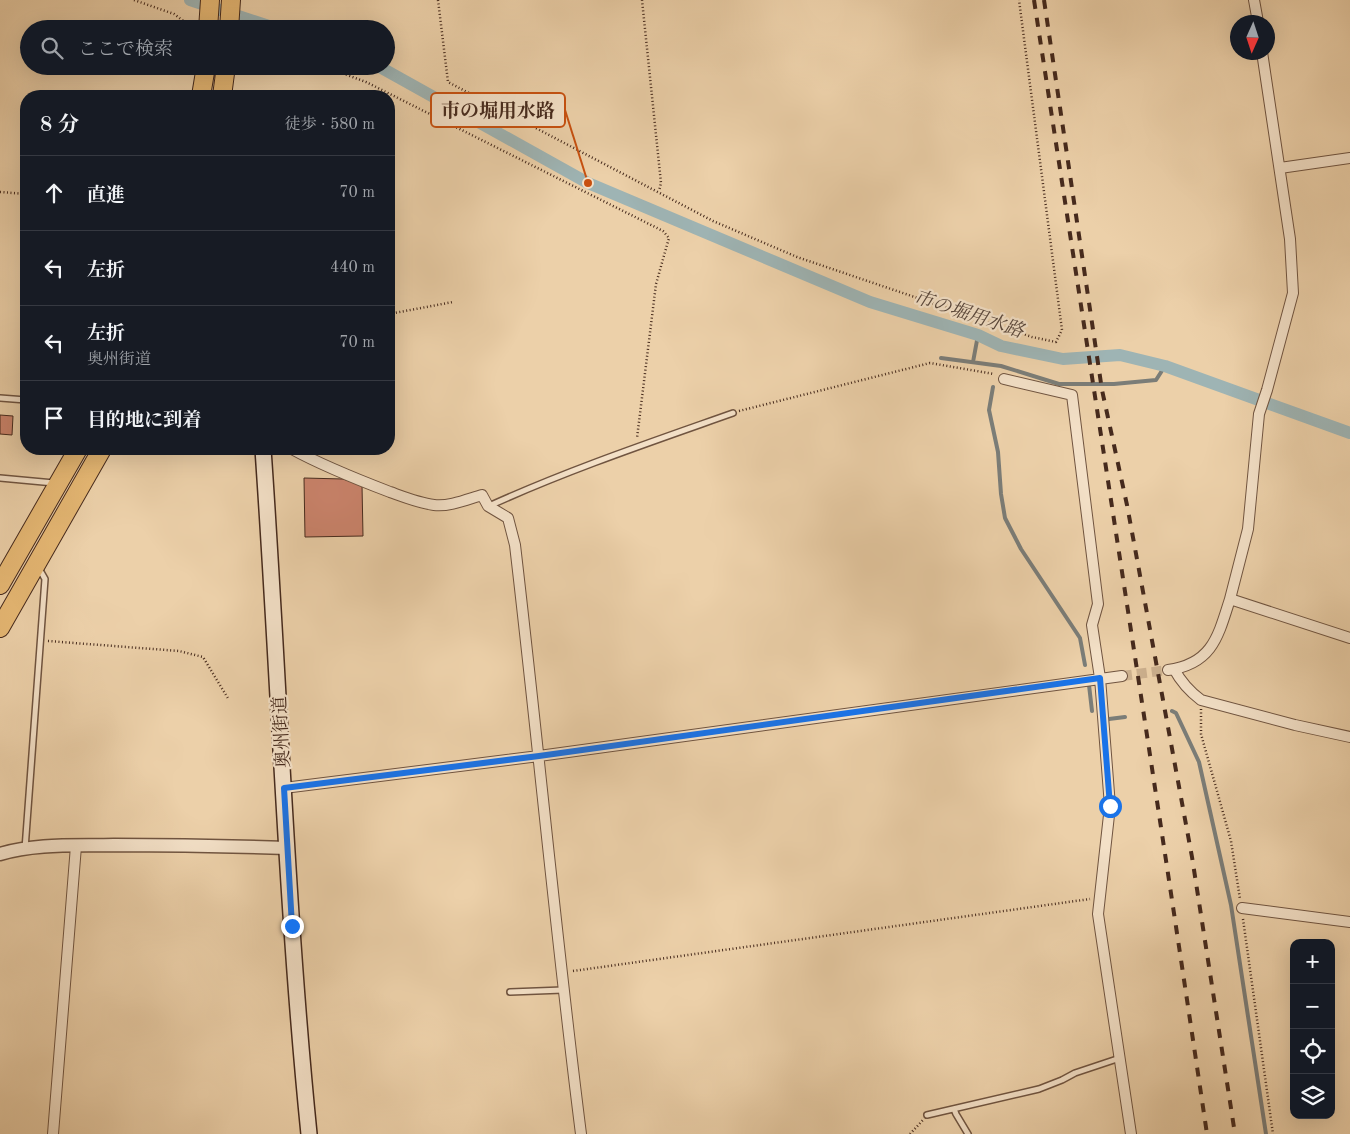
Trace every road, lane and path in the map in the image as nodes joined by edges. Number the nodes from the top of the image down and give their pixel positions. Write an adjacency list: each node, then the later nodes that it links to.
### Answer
1 (134, 0): 9 (path)
2 (210, 0): 10 (highway)
3 (231, 0): 11 (highway)
4 (438, 0): 25 (path)
5 (642, 0): 25 (path)
6 (1019, 0): 25 (path)
7 (1254, 0): 8 (street)
8 (1257, 15)
9 (182, 20)
10 (209, 20)
11 (230, 20)
12 (1263, 60): 23 (street)
13 (204, 75): 17 (highway)
14 (225, 75): 18 (highway)
15 (227, 75): 19 (highway)
16 (347, 75): 20 (path)
17 (202, 90)
18 (223, 90)
19 (229, 90)
20 (383, 90)
21 (395, 96): 33 (path)
22 (1350, 158): 23 (street)
23 (1280, 168): 43 (street)
24 (0, 192): 26 (path)
25 (659, 192)
26 (20, 194)
27 (453, 302): 28 (path)
28 (395, 313)
29 (1004, 379): 32 (path); 48 (street)
30 (0, 398): 31 (lane)
31 (20, 400)
32 (733, 413): 33 (lane)
33 (639, 446): 40 (lane)
34 (75, 455): 39 (highway)
35 (99, 455): 41 (highway)
36 (262, 455): 52 (main road, 奥州街道)
37 (302, 455): 40 (street)
38 (0, 478): 39 (lane)
39 (57, 486): 42 (highway)
40 (488, 506): 51 (street)
41 (35, 566): 44 (highway); 46 (lane)
42 (0, 585)
43 (1230, 599): 45 (street); 50 (street)
44 (0, 628)
45 (1350, 638)
46 (41, 641): 49 (path); 55 (lane)
47 (1122, 676): 48 (street)
48 (1100, 678): 51 (street); 57 (street)
49 (229, 700)
50 (1350, 737)
51 (539, 756): 52 (street); 60 (street)
52 (284, 788): 54 (main road, 奥州街道)
53 (76, 846): 54 (street); 55 (street); 66 (street)
54 (287, 848): 67 (main road, 奥州街道)
55 (25, 849): 56 (street)
56 (0, 854)
57 (1099, 898): 60 (path); 63 (street)
58 (1242, 908): 59 (street)
59 (1350, 922)
60 (561, 973): 61 (street)
61 (563, 990): 62 (lane); 68 (street)
62 (510, 992)
63 (1120, 1058): 64 (lane); 71 (street)
64 (954, 1109): 65 (lane); 70 (lane)
65 (927, 1115): 69 (path)
66 (53, 1134)
67 (309, 1134)
68 (581, 1134)
69 (910, 1134)
70 (968, 1134)
71 (1131, 1134)

